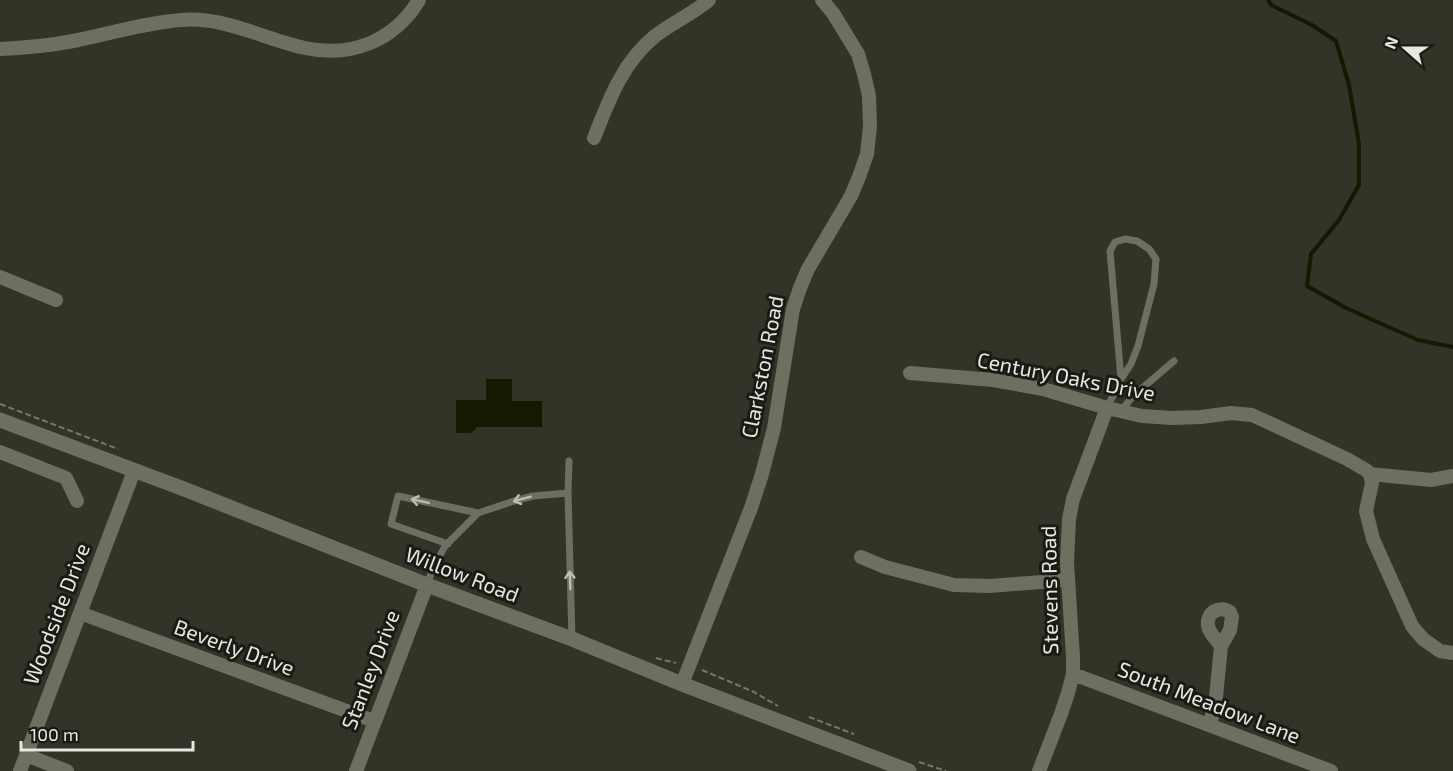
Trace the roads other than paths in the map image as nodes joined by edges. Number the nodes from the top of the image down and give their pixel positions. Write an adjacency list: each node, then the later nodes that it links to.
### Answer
1 (419, 0): 4 (street)
2 (709, 0): 5 (street)
3 (822, 0): 31 (street, Clarkston Road)
4 (0, 49)
5 (594, 138)
6 (0, 277): 7 (street)
7 (56, 300)
8 (1174, 361): 12 (lane)
9 (910, 373): 11 (street, Century Oaks Drive)
10 (1121, 380): 10 (lane); 11 (lane)
11 (1107, 408): 12 (street, Century Oaks Drive); 24 (street, Stevens Road)
12 (1121, 411): 18 (street, Century Oaks Drive)
13 (0, 420): 16 (street, Willow Road)
14 (0, 452): 20 (street)
15 (570, 461): 19 (lane)
16 (134, 471): 25 (street, Willow Road); 26 (street, Woodside Drive)
17 (1453, 476): 18 (street)
18 (1371, 479): 29 (street)
19 (568, 493): 21 (lane, one-way to 21); 27 (lane, one-way to 19)
20 (77, 501)
21 (477, 513): 22 (lane); 22 (lane, one-way to 22)
22 (448, 544): 25 (lane)
23 (861, 557): 24 (street)
24 (1067, 580): 30 (street, Stevens Road)
25 (427, 585): 27 (street, Willow Road); 32 (street, Stanley Drive)
26 (80, 613): 32 (street, Beverly Drive); 34 (street, Woodside Drive)
27 (572, 639): 31 (street, Willow Road)
28 (1221, 646): 33 (street)
29 (1453, 653)
30 (1073, 674): 33 (street, South Meadow Lane); 39 (street, Stevens Road)
31 (682, 684): 38 (street, Willow Road)
32 (374, 721): 37 (street, Stanley Drive)
33 (1210, 725): 40 (street, South Meadow Lane)
34 (26, 755): 35 (street, Woodside Drive); 36 (street)
35 (20, 771)
36 (67, 771)
37 (356, 771)
38 (907, 771)
39 (1039, 771)
40 (1331, 771)

